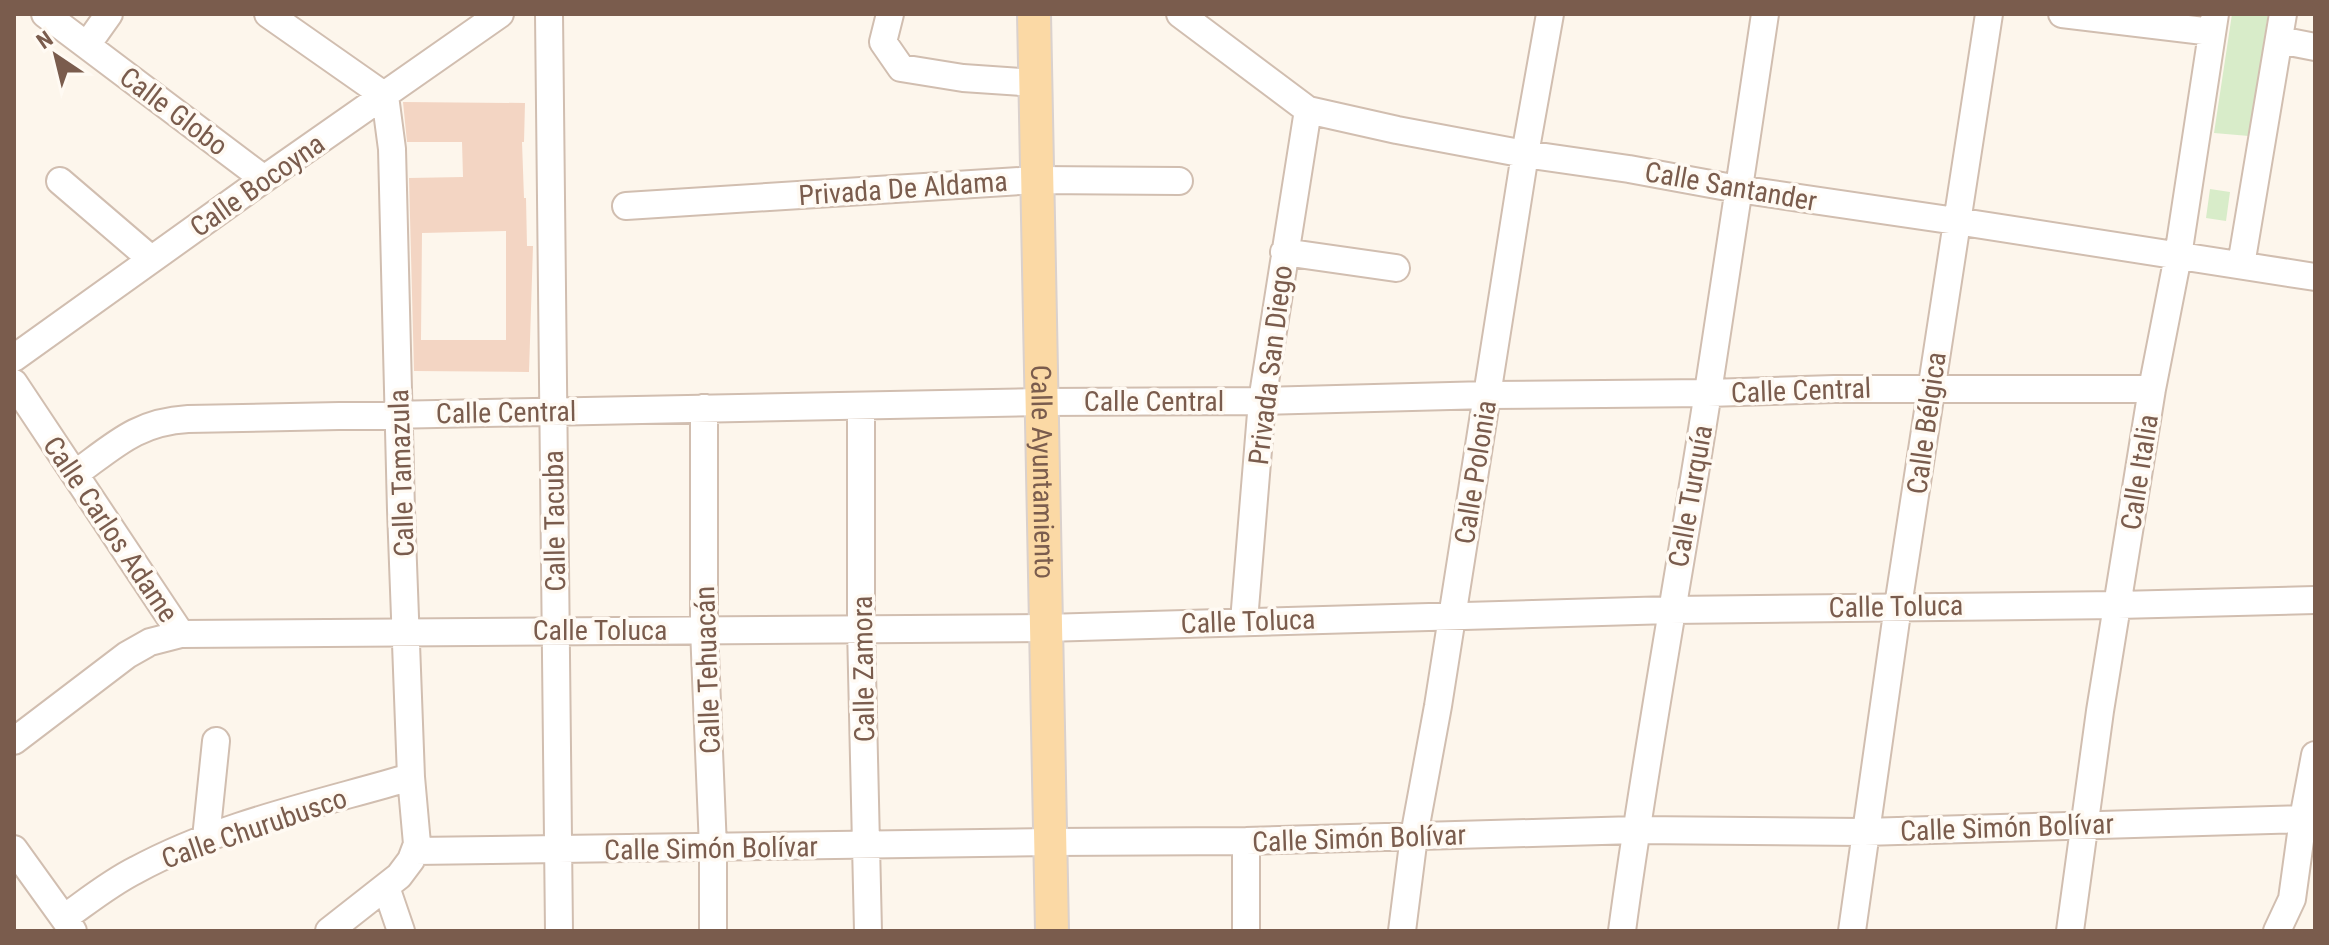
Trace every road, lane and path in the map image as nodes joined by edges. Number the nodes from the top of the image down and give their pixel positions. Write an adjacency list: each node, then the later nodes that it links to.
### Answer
1 (45, 14): 16 (street, Calle Globo)
2 (109, 14): 16 (street)
3 (268, 14): 19 (street)
4 (549, 14): 45 (street, Calle Tacuba)
5 (890, 14): 18 (street)
6 (1034, 14): 18 (main road, Calle Ayuntamiento)
7 (1180, 14): 20 (street, Calle Santander)
8 (1550, 14): 21 (street, Calle Polonia)
9 (1765, 14): 26 (street, Calle Turquía)
10 (1989, 14): 28 (street, Calle Bélgica)
11 (2062, 14): 14 (street)
12 (2283, 14): 15 (street)
13 (493, 16): 19 (street, Calle Bocoyna)
14 (2214, 23): 30 (street, Calle Italia)
15 (2279, 40): 17 (street); 32 (street)
16 (87, 45): 22 (street, Calle Globo)
17 (2315, 47)
18 (1035, 83): 23 (main road, Calle Ayuntamiento)
19 (385, 96): 22 (street, Calle Bocoyna); 46 (street, Calle Tamazula)
20 (1308, 110): 21 (street, Calle Santander); 29 (street, Privada San Diego)
21 (1525, 154): 26 (street, Calle Santander); 40 (street, Calle Polonia)
22 (264, 179): 31 (street, Calle Bocoyna)
23 (1036, 180): 25 (street, Privada De Aldama); 27 (street, Privada De Aldama); 42 (main road, Calle Ayuntamiento)
24 (60, 181): 31 (street)
25 (1179, 181)
26 (1738, 189): 28 (street, Calle Santander); 39 (street, Calle Turquía)
27 (626, 206)
28 (1956, 221): 30 (street, Calle Santander); 37 (street, Calle Bélgica)
29 (1284, 252): 33 (street); 41 (street, Privada San Diego)
30 (2178, 256): 32 (street, Calle Santander); 38 (street, Calle Italia)
31 (151, 259): 35 (street, Calle Bocoyna)
32 (2241, 265): 34 (street, Calle Santander)
33 (1396, 268)
34 (2315, 277)
35 (14, 358)
36 (14, 383): 47 (street, Calle Carlos Adame)
37 (1931, 388): 38 (street, Calle Central); 39 (street, Calle Central); 50 (street, Calle Bélgica)
38 (2152, 389): 49 (street, Calle Italia)
39 (1708, 393): 40 (street, Calle Central); 51 (street, Calle Turquía)
40 (1488, 395): 41 (street, Calle Central); 52 (street, Calle Polonia)
41 (1262, 401): 42 (street, Calle Central); 53 (street, Privada San Diego)
42 (1041, 402): 43 (street, Calle Central); 55 (main road, Calle Ayuntamiento)
43 (861, 407): 44 (street, Calle Central); 54 (street, Calle Zamora)
44 (704, 408): 45 (street, Calle Central); 56 (street, Calle Tehuacán)
45 (553, 411): 46 (street, Calle Central); 57 (street, Calle Tacuba)
46 (398, 414): 47 (street, Calle Central); 58 (street, Calle Tamazula)
47 (75, 474): 59 (street, Calle Carlos Adame)
48 (2315, 600): 49 (street, Calle Toluca)
49 (2118, 605): 50 (street, Calle Toluca); 65 (street, Calle Italia)
50 (1898, 606): 51 (street, Calle Toluca); 67 (street, Calle Bélgica)
51 (1671, 610): 52 (street, Calle Toluca); 66 (street, Calle Turquía)
52 (1452, 616): 53 (street, Calle Toluca); 68 (street, Calle Polonia)
53 (1244, 621): 55 (street, Calle Toluca)
54 (861, 628): 55 (street, Calle Toluca); 56 (street, Calle Toluca); 72 (street, Calle Zamora)
55 (1045, 628): 71 (main road, Calle Ayuntamiento)
56 (704, 629): 57 (street, Calle Toluca); 73 (street, Calle Tehuacán)
57 (555, 630): 58 (street, Calle Toluca); 75 (street, Calle Tacuba)
58 (407, 632): 59 (street, Calle Toluca); 63 (street, Calle Tamazula)
59 (181, 634): 60 (street, Calle Toluca)
60 (14, 741)
61 (216, 741): 69 (street)
62 (2315, 755): 64 (street)
63 (411, 777): 69 (street, Calle Churubusco); 76 (street, Calle Tamazula)
64 (2303, 819): 65 (street, Calle Simón Bolívar); 90 (street)
65 (2084, 824): 67 (street, Calle Simón Bolívar); 89 (street, Calle Italia)
66 (1636, 830): 67 (street, Calle Simón Bolívar); 68 (street, Calle Simón Bolívar); 87 (street, Calle Turquía)
67 (1864, 832): 88 (street, Calle Bélgica)
68 (1414, 836): 70 (street, Calle Simón Bolívar); 86 (street, Calle Polonia)
69 (206, 838): 78 (street, Calle Churubusco)
70 (1246, 841): 71 (street, Calle Simón Bolívar); 85 (street)
71 (1050, 842): 72 (street, Calle Simón Bolívar); 84 (main road, Calle Ayuntamiento)
72 (867, 846): 73 (street, Calle Simón Bolívar); 83 (street, Calle Zamora)
73 (713, 848): 75 (street, Calle Simón Bolívar); 82 (street, Calle Tehuacán)
74 (14, 849): 78 (street)
75 (557, 850): 76 (street, Calle Simón Bolívar); 81 (street, Calle Tacuba)
76 (415, 851): 77 (street)
77 (386, 887): 79 (street); 80 (street)
78 (69, 925)
79 (329, 931)
80 (401, 931)
81 (559, 931)
82 (713, 931)
83 (868, 931)
84 (1052, 931)
85 (1246, 931)
86 (1402, 931)
87 (1622, 931)
88 (1852, 931)
89 (2070, 931)
90 (2277, 931)

